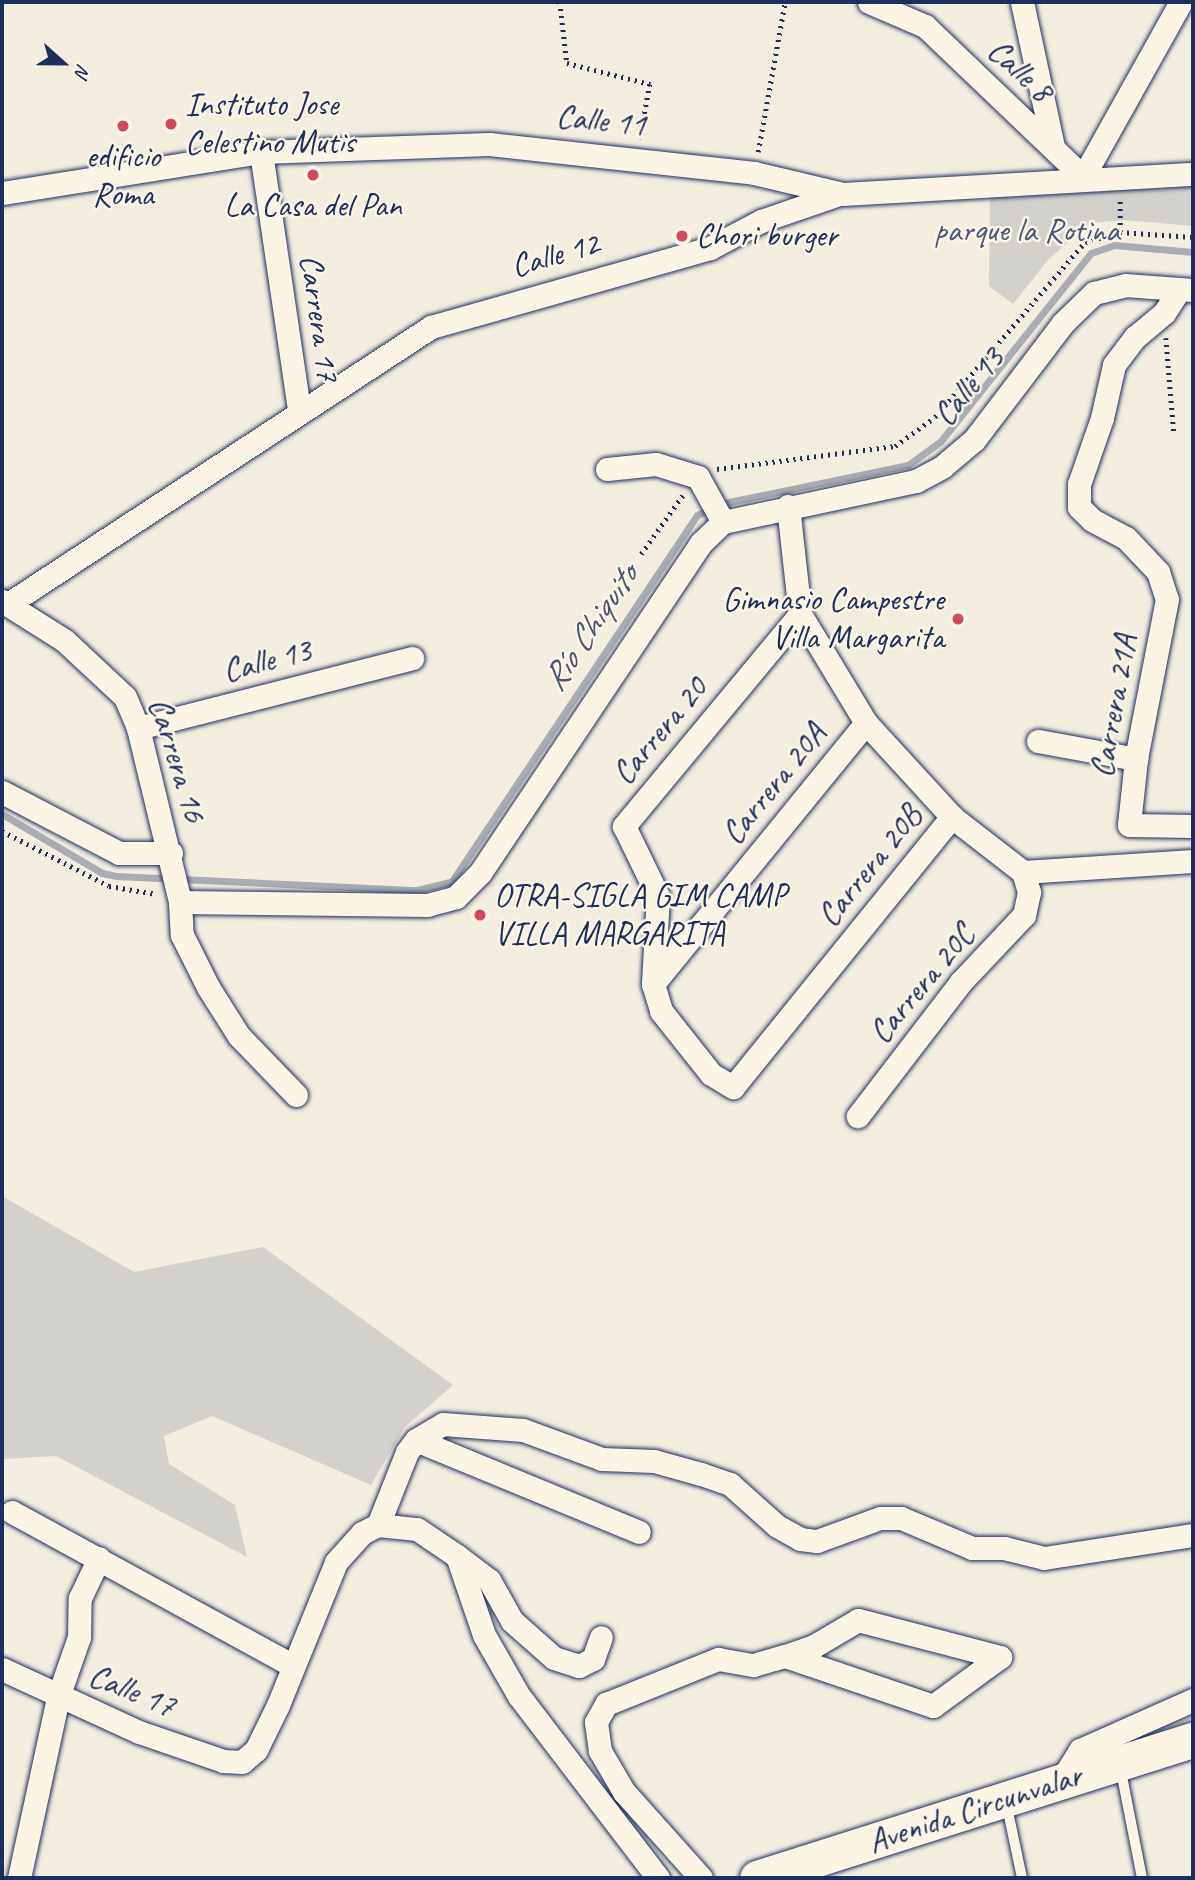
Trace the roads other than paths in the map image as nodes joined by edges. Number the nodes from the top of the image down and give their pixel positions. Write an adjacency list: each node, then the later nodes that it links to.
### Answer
1 (869, 2): 5 (street, Calle 8)
2 (914, 2): 5 (street)
3 (1022, 2): 6 (street)
4 (1181, 2): 9 (street)
5 (925, 26): 6 (street, Calle 8)
6 (1053, 147): 9 (street, Calle 8)
7 (261, 152): 10 (street, Calle 11); 11 (street, Calle 11); 13 (street, Carrera 17)
8 (1193, 174): 9 (street, Calle 11)
9 (1083, 177): 11 (street, Calle 11)
10 (2, 193)
11 (843, 194): 13 (street, Calle 12)
12 (1186, 290): 15 (street, Calle 13); 23 (street, Carrera 21A)
13 (299, 410): 17 (street, Calle 12)
14 (607, 469): 16 (street)
15 (788, 506): 16 (street, Calle 13); 18 (street)
16 (721, 518): 28 (street)
17 (5, 602): 21 (street, Carrera 16)
18 (800, 614): 20 (street); 30 (street, Carrera 20)
19 (412, 658): 21 (street, Calle 13)
20 (866, 723): 25 (street); 30 (street, Carrera 20A)
21 (138, 728): 28 (street, Carrera 16)
22 (1038, 741): 23 (street)
23 (1136, 759): 26 (street, Carrera 21A)
24 (2, 792): 28 (street)
25 (952, 817): 29 (street); 30 (street, Carrera 20B)
26 (1193, 826)
27 (1193, 861): 29 (street)
28 (175, 877): 31 (street, Carrera 16)
29 (1026, 882): 32 (street, Carrera 20C)
30 (653, 984)
31 (296, 1094)
32 (858, 1116)
33 (416, 1440): 35 (street); 36 (street); 37 (street)
34 (12, 1512): 39 (street)
35 (378, 1525): 38 (street); 42 (street)
36 (639, 1532)
37 (1193, 1535)
38 (457, 1556): 40 (street); 51 (street)
39 (99, 1558): 42 (street); 44 (street)
40 (601, 1637)
41 (785, 1656): 41 (street); 52 (street)
42 (291, 1665): 44 (street, Calle 17)
43 (2, 1669): 44 (street, Calle 17)
44 (58, 1698): 50 (street)
45 (1193, 1700): 48 (street)
46 (1193, 1741): 47 (main road, Avenida Circunvalar)
47 (1120, 1763): 48 (main road, Avenida Circunvalar); 55 (lane)
48 (1060, 1782): 49 (main road, Avenida Circunvalar)
49 (1005, 1800): 53 (main road, Avenida Circunvalar); 54 (lane)
50 (19, 1878)
51 (658, 1878)
52 (701, 1878)
53 (757, 1878)
54 (1022, 1878)
55 (1142, 1878)

